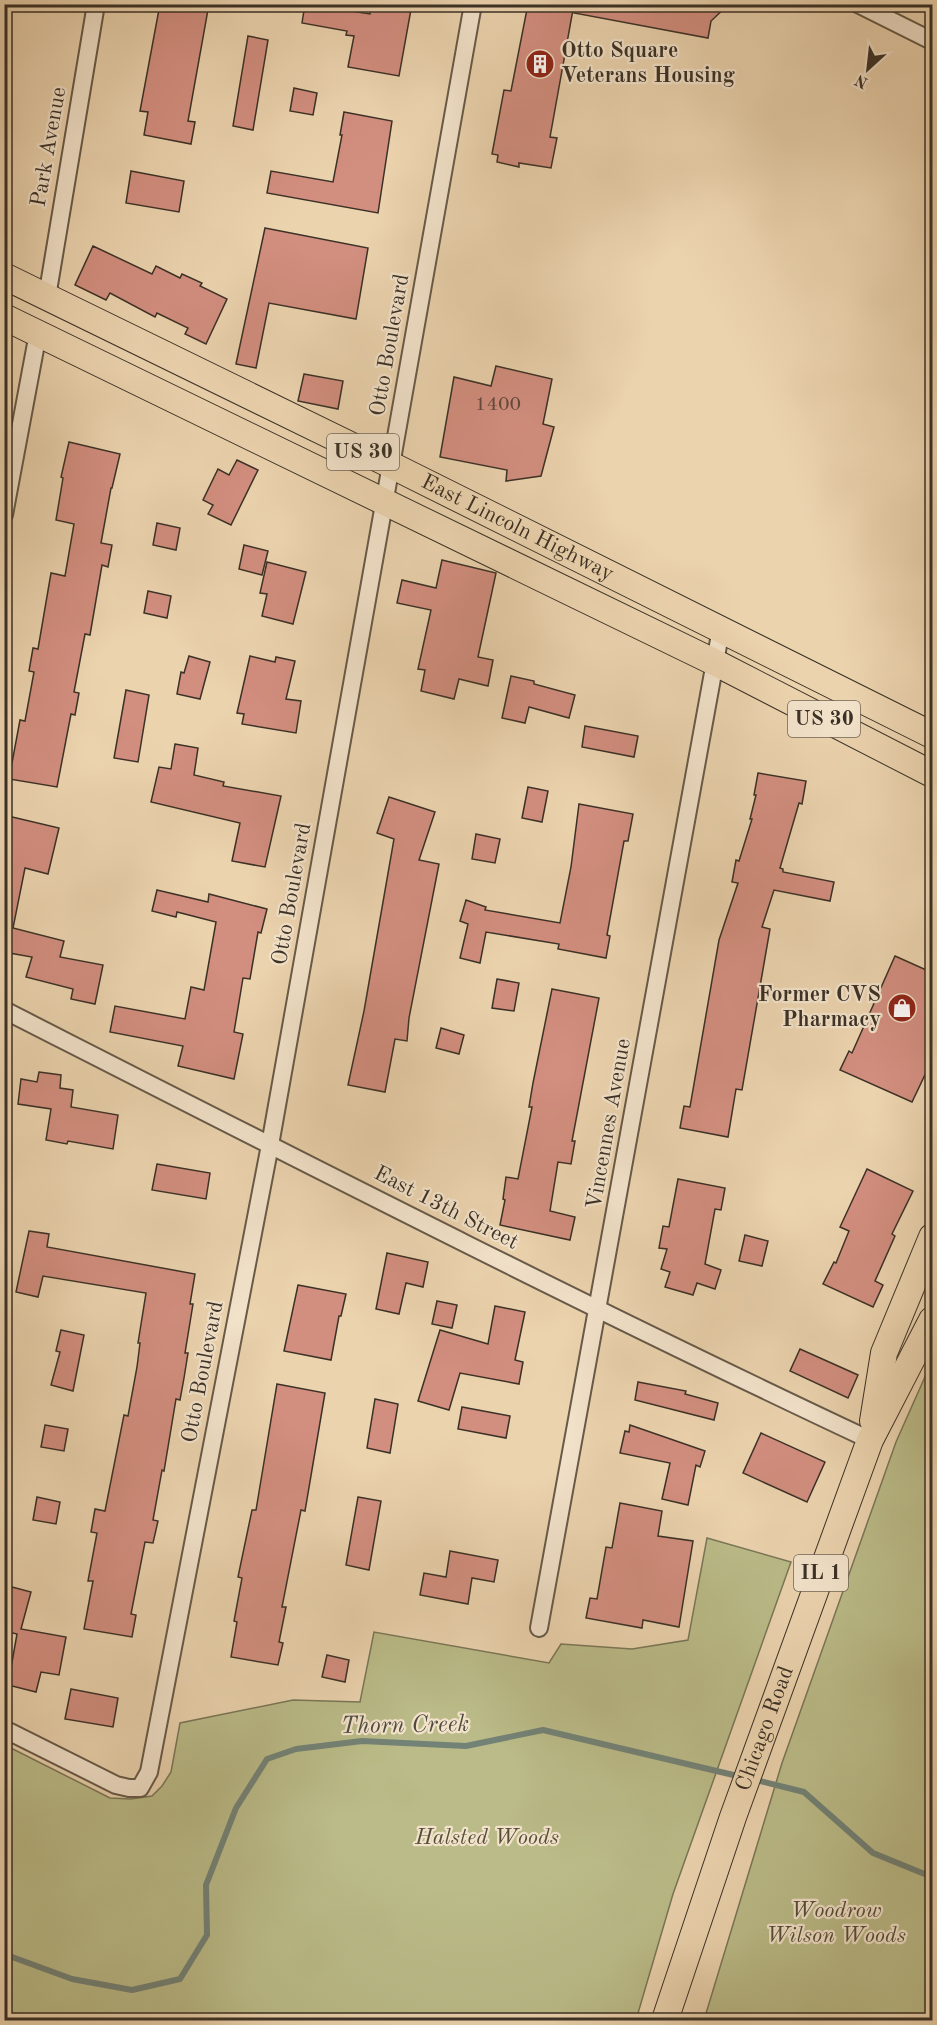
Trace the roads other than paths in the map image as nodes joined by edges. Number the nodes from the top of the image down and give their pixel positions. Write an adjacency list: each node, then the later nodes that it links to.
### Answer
1 (96, 4): 6 (street, Park Avenue)
2 (472, 4): 9 (street, Otto Boulevard)
3 (858, 4): 4 (street)
4 (933, 41)
5 (4, 276): 6 (main road, East Lincoln Highway / US 30)
6 (47, 297): 9 (main road, East Lincoln Highway / US 30)
7 (4, 317): 8 (main road, East Lincoln Highway / US 30)
8 (38, 333): 10 (main road, East Lincoln Highway / US 30); 11 (street)
9 (391, 465): 10 (street, Otto Boulevard); 12 (main road, East Lincoln Highway / US 30)
10 (385, 502): 13 (main road, East Lincoln Highway / US 30); 17 (street, Otto Boulevard)
11 (4, 515)
12 (721, 629): 13 (street, Vincennes Avenue); 14 (main road, East Lincoln Highway / US 30)
13 (716, 663): 15 (main road, East Lincoln Highway / US 30); 19 (street, Vincennes Avenue)
14 (933, 735)
15 (933, 774)
16 (4, 1010): 17 (street, East 13th Street)
17 (270, 1145): 19 (street, East 13th Street); 23 (street, Otto Boulevard)
18 (933, 1237): 21 (main road, Chicago Road / IL 1)
19 (598, 1309): 21 (street, East 13th Street); 22 (street, Vincennes Avenue)
20 (933, 1320): 21 (main road, Chicago Road / IL 1)
21 (870, 1440): 24 (main road, Chicago Road / IL 1)
22 (539, 1628)
23 (4, 1729)
24 (666, 2020)

